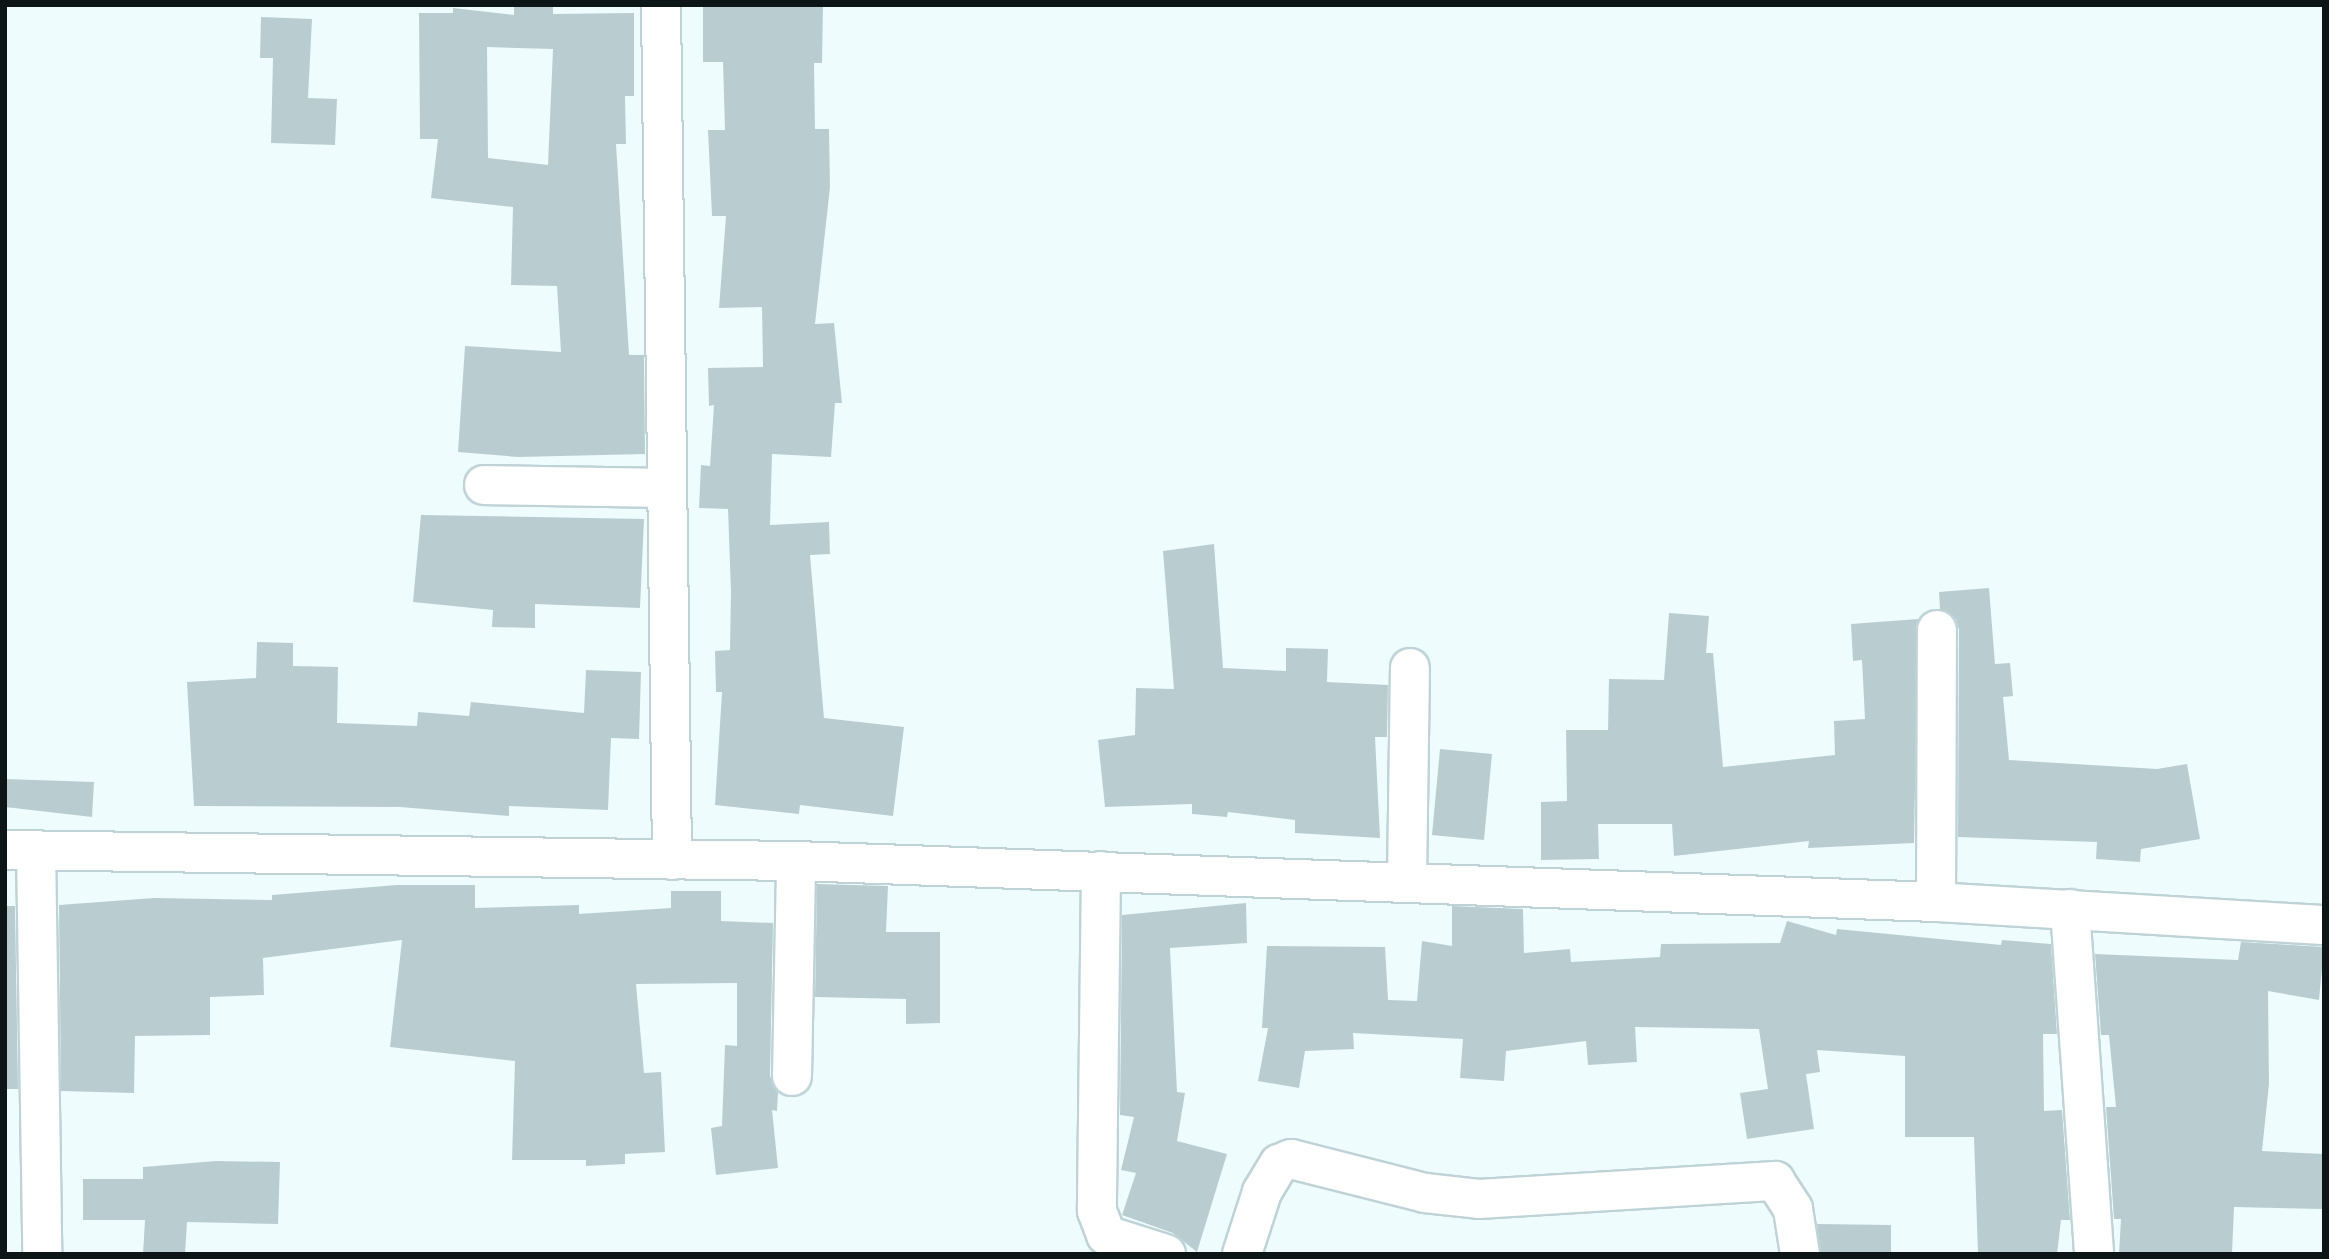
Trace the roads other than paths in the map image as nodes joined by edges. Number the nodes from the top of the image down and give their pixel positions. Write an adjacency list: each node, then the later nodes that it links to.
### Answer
1 (661, 5): 3 (street)
2 (484, 485): 3 (street)
3 (665, 488): 7 (street)
4 (1937, 630): 11 (street)
5 (1410, 668): 10 (street)
6 (21, 850): 7 (street); 15 (street)
7 (672, 860): 8 (street)
8 (796, 860): 9 (street); 14 (street)
9 (1101, 871): 10 (street); 16 (street)
10 (1407, 881): 11 (street)
11 (1936, 902): 12 (street)
12 (2070, 909): 13 (street); 19 (street)
13 (2324, 925)
14 (792, 1076)
15 (42, 1254)
16 (1166, 1254)
17 (1242, 1254): 18 (street)
18 (1800, 1254)
19 (2094, 1254)

